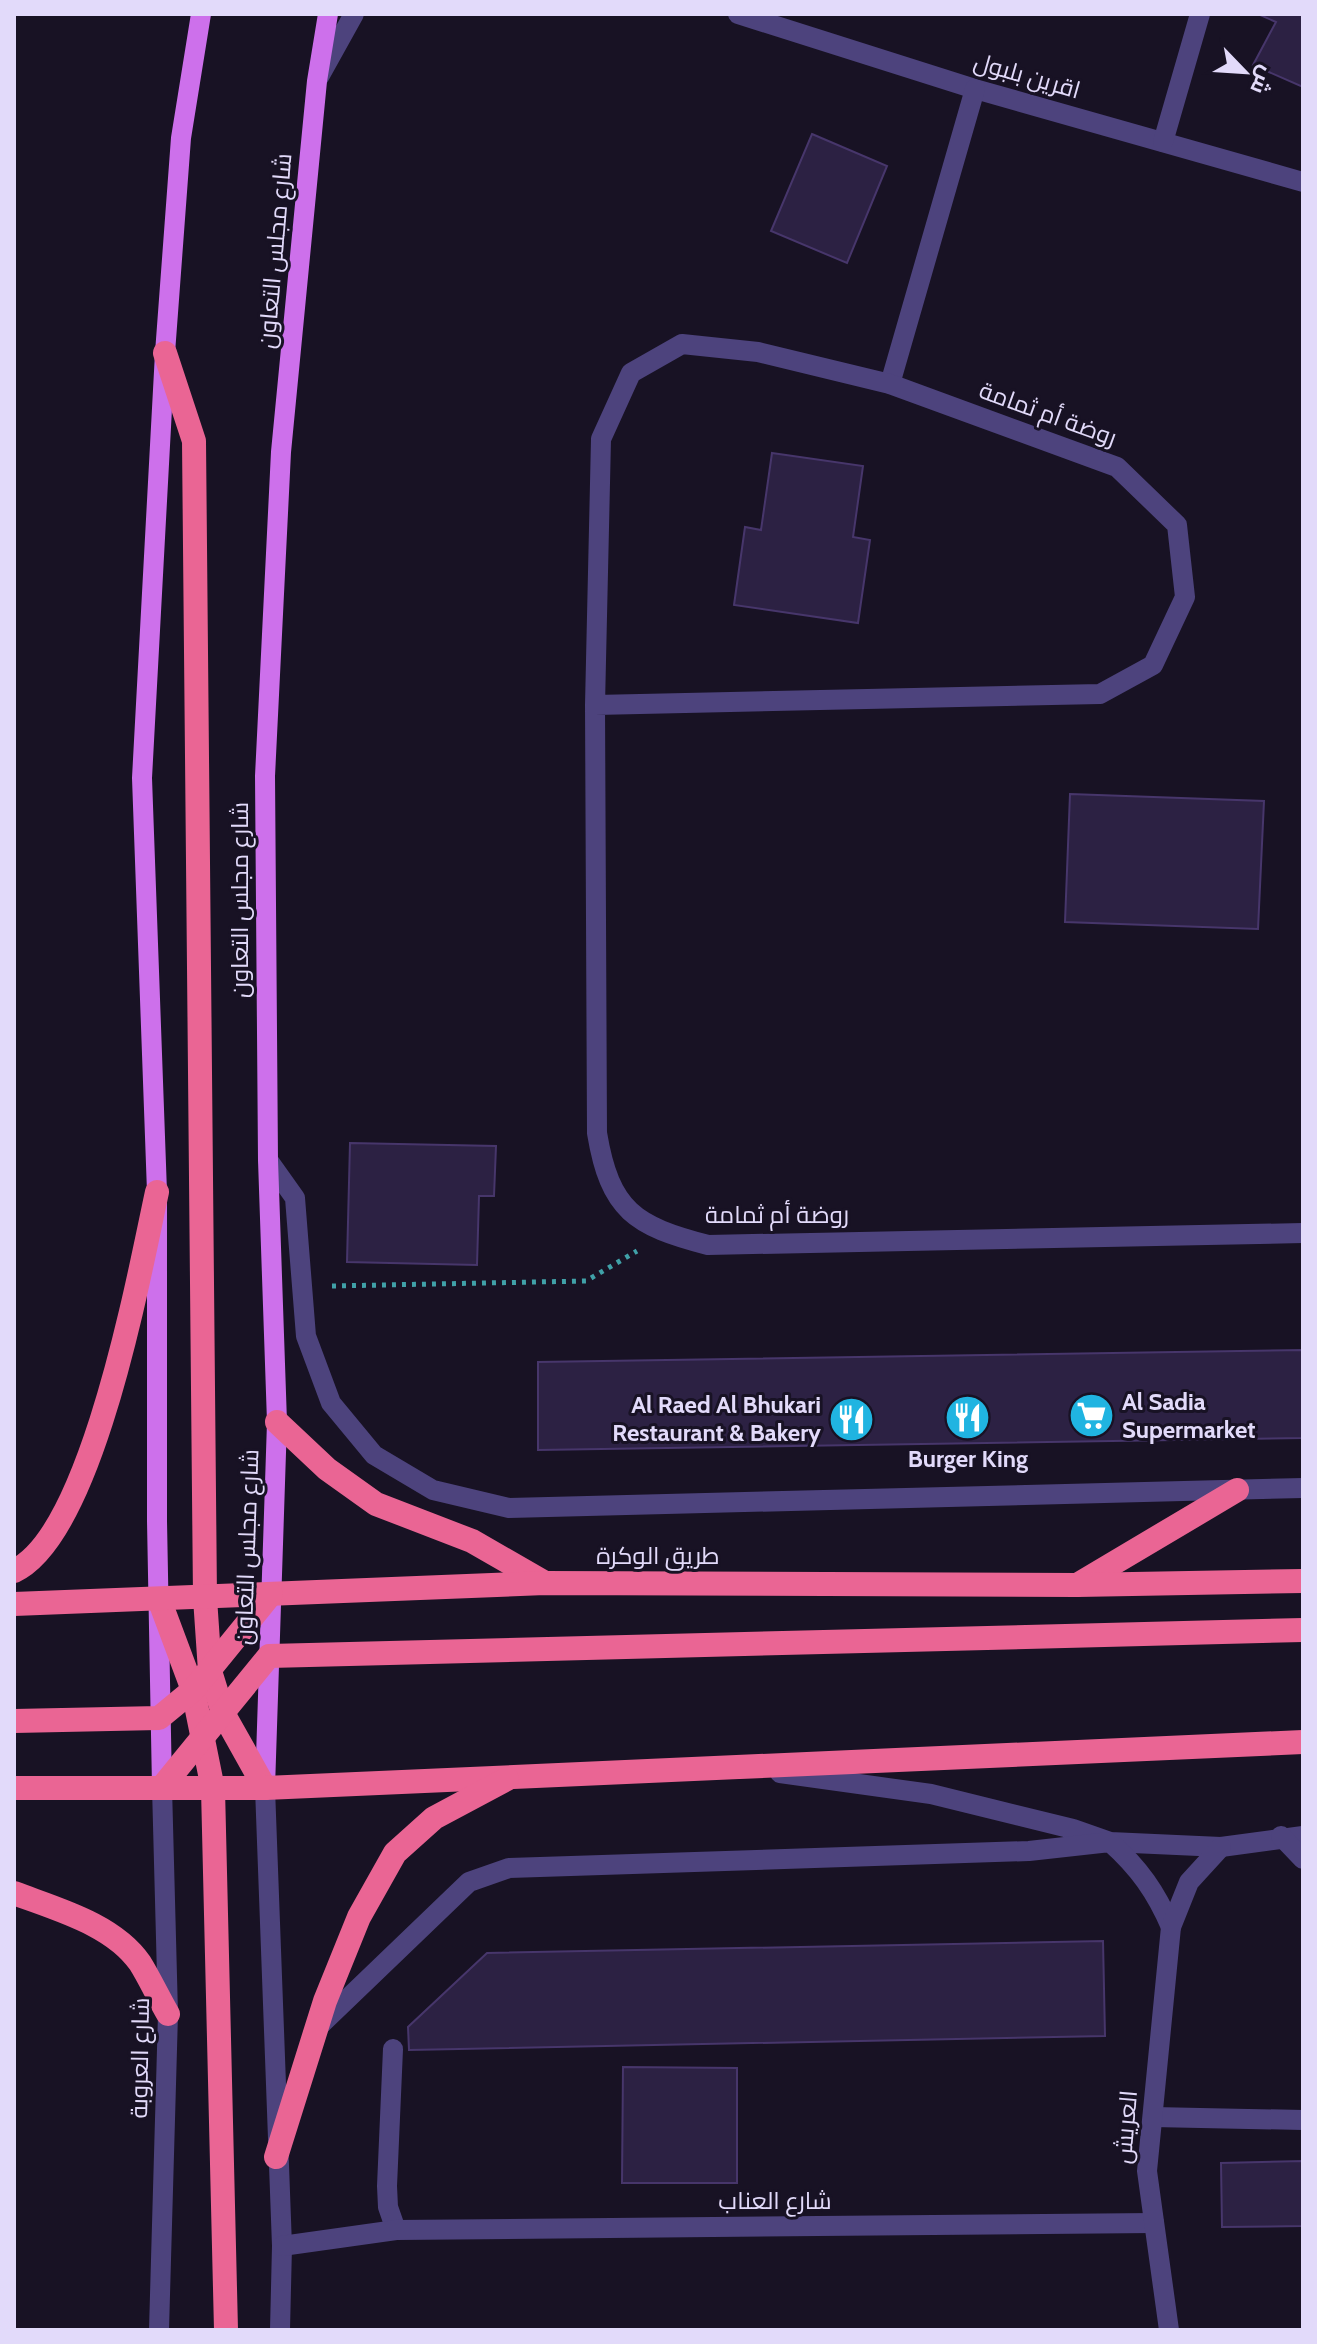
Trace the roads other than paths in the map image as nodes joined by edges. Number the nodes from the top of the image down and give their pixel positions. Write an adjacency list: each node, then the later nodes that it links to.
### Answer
1 (201, 14): 10 (main road)
2 (328, 14): 6 (main road, شارع مجلس التعاون)
3 (354, 14): 6 (street)
4 (738, 14): 7 (street, اقرين بلبول)
5 (1200, 14): 8 (street)
6 (317, 81): 13 (main road, شارع مجلس التعاون)
7 (975, 89): 8 (street, اقرين بلبول); 11 (street)
8 (1163, 142): 9 (street, اقرين بلبول)
9 (1303, 182)
10 (165, 353): 14 (main road); 24 (highway)
11 (890, 384): 12 (street, روضة أم ثمامة); 12 (street, روضة أم ثمامة)
12 (595, 705): 15 (street, روضة أم ثمامة)
13 (268, 1160): 16 (main road, شارع مجلس التعاون); 18 (street, طريق الوكرة)
14 (157, 1192): 19 (highway); 25 (main road)
15 (1303, 1233)
16 (277, 1422): 21 (highway); 23 (main road, شارع مجلس التعاون)
17 (1303, 1488): 18 (street, طريق الوكرة)
18 (1237, 1490): 22 (highway)
19 (14, 1571)
20 (1303, 1581): 22 (highway, طريق الوكرة)
21 (545, 1583): 22 (highway, طريق الوكرة); 23 (highway, طريق الوكرة)
22 (1077, 1585)
23 (271, 1594): 24 (highway, طريق الوكرة); 28 (main road, شارع مجلس التعاون); 29 (highway)
24 (205, 1598): 25 (highway, طريق الوكرة); 29 (highway)
25 (159, 1599): 26 (highway, طريق الوكرة); 30 (highway); 32 (main road)
26 (14, 1604)
27 (1303, 1630): 28 (highway)
28 (269, 1656): 31 (highway); 40 (main road, شارع مجلس التعاون)
29 (210, 1671): 30 (highway); 31 (highway)
30 (193, 1690): 32 (highway); 34 (highway)
31 (223, 1713): 34 (highway); 40 (highway)
32 (159, 1718): 33 (highway); 38 (main road)
33 (14, 1721)
34 (204, 1736): 38 (highway); 41 (highway)
35 (1303, 1742): 36 (highway)
36 (744, 1769): 37 (highway); 44 (street)
37 (513, 1776): 40 (highway); 50 (highway)
38 (162, 1787): 39 (highway); 41 (highway); 49 (street, شارع العروبة)
39 (14, 1788)
40 (265, 1788): 41 (highway); 54 (street)
41 (213, 1789): 59 (highway)
42 (1281, 1836): 43 (street); 45 (street); 46 (street)
43 (1303, 1836)
44 (1110, 1842): 45 (street); 48 (street); 50 (street)
45 (1221, 1847): 48 (street, العريش)
46 (1303, 1859)
47 (14, 1893): 49 (highway)
48 (1171, 1927): 52 (street, العريش)
49 (168, 2014): 58 (street, شارع العروبة)
50 (314, 2031): 54 (highway)
51 (393, 2049): 56 (street)
52 (1153, 2117): 53 (street); 55 (street, العريش)
53 (1303, 2120)
54 (276, 2157): 57 (street)
55 (1154, 2223): 56 (street, شارع العناب); 61 (street, العريش)
56 (396, 2230): 57 (street, شارع العناب)
57 (282, 2246): 60 (street)
58 (159, 2330)
59 (226, 2330)
60 (280, 2330)
61 (1169, 2330)

